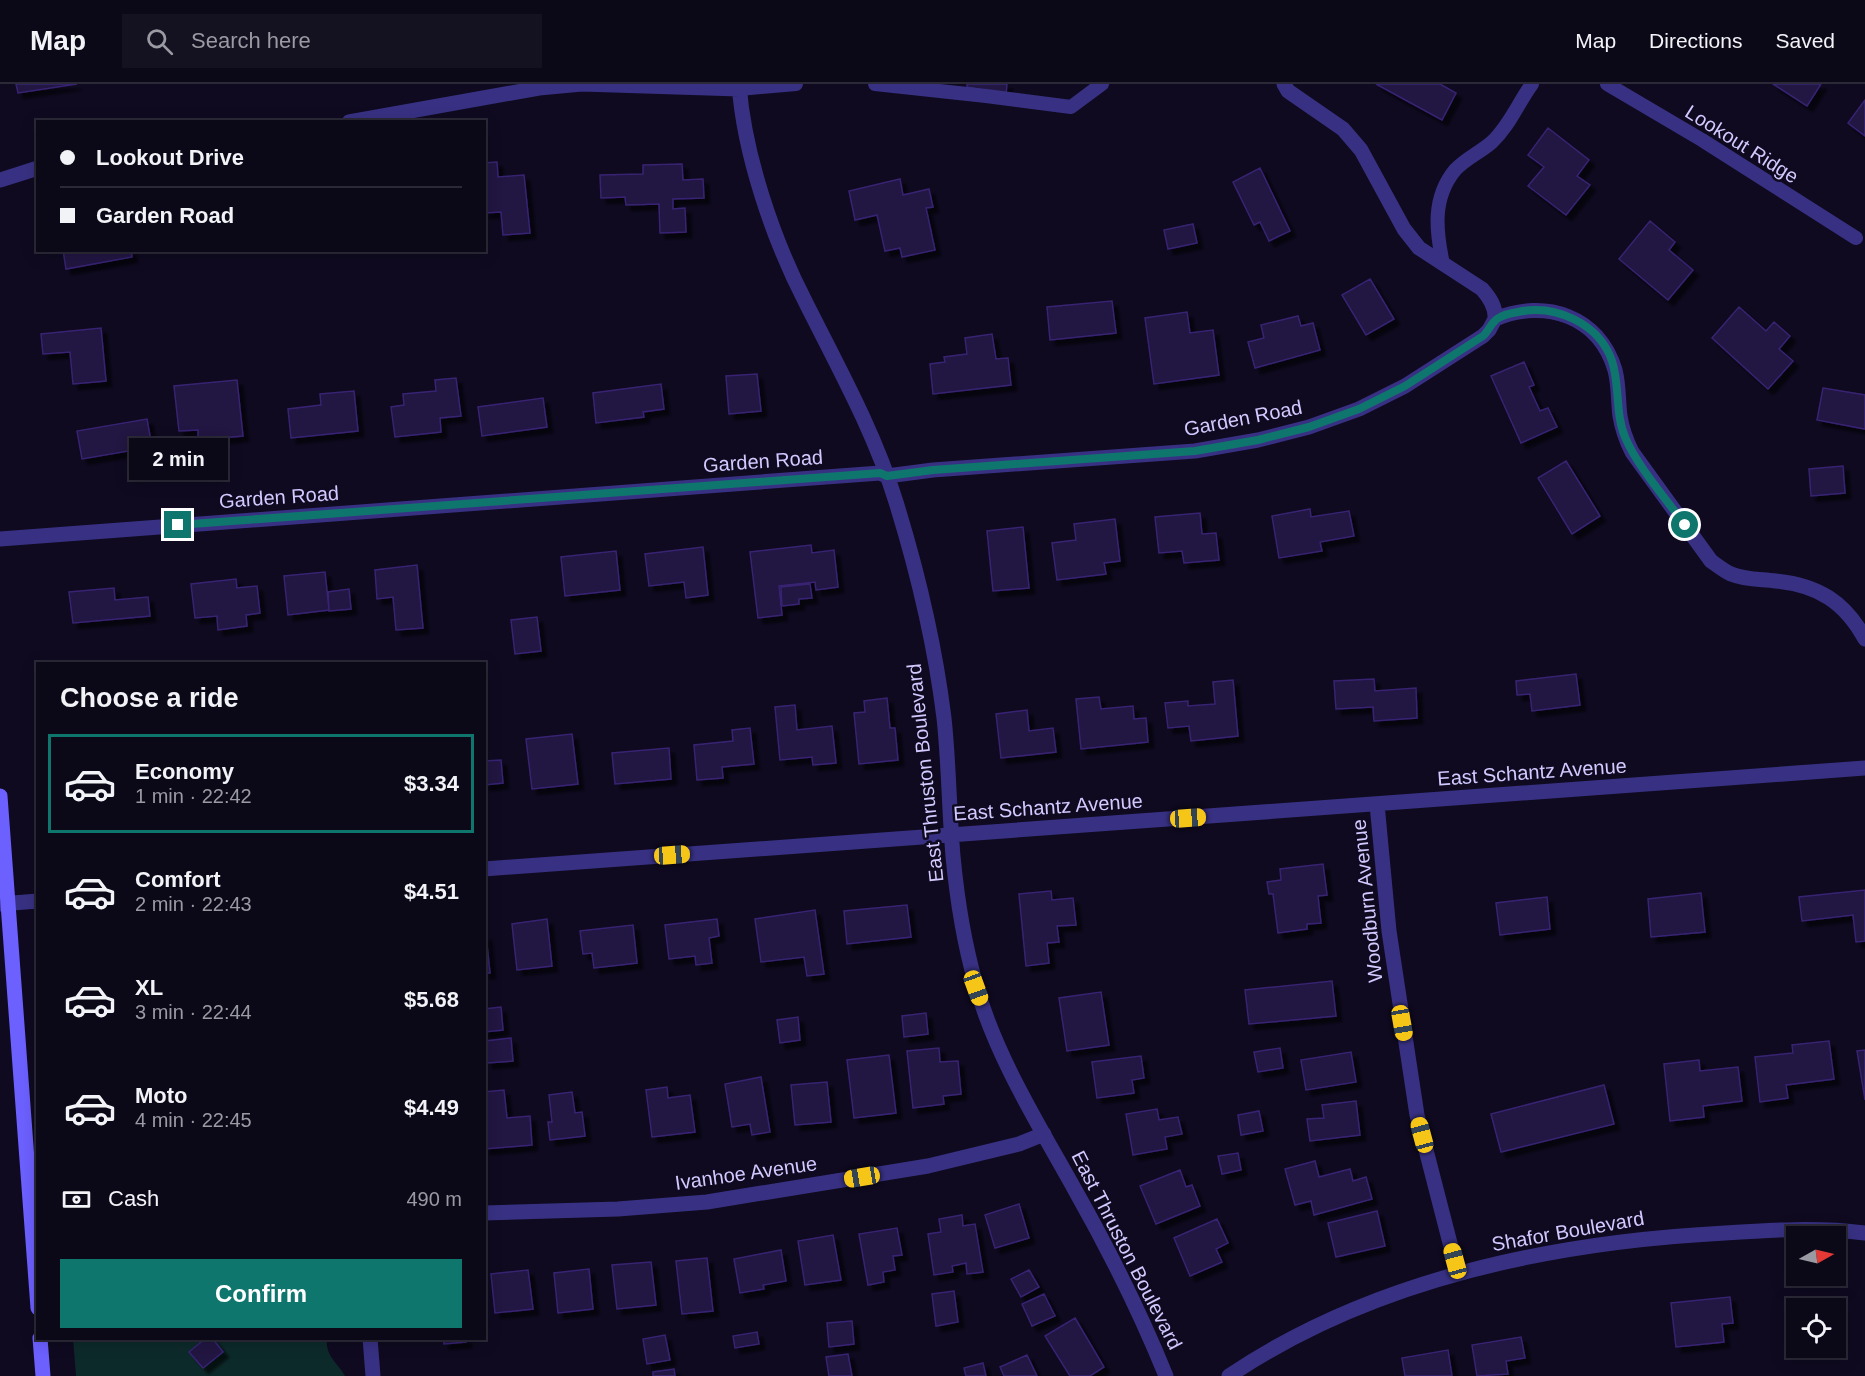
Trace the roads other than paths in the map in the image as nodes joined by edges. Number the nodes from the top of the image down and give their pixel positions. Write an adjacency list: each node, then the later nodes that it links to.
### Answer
1 (796, 84): 7 (lane)
2 (875, 84): 3 (lane)
3 (1102, 84)
4 (1284, 84): 12 (street)
5 (1532, 84): 12 (lane)
6 (1607, 84): 11 (lane, Lookout Ridge)
7 (739, 86): 8 (street); 14 (street, East Thruston Boulevard)
8 (361, 120)
9 (36, 169): 10 (street)
10 (0, 180)
11 (1856, 238)
12 (1443, 264): 13 (street)
13 (1495, 319): 14 (street, Garden Road); 16 (street)
14 (887, 476): 15 (street, Garden Road); 20 (street, East Thruston Boulevard)
15 (0, 539)
16 (1865, 639)
17 (1865, 768): 19 (street, East Schantz Avenue)
18 (0, 796): 23 (main road)
19 (1377, 804): 20 (street, East Schantz Avenue); 27 (street, Woodburn Avenue)
20 (952, 835): 21 (street, East Schantz Avenue); 24 (street, East Thruston Boulevard)
21 (486, 869)
22 (36, 901): 23 (street)
23 (4, 904): 28 (main road)
24 (1044, 1134): 25 (street, Ivanhoe Avenue); 33 (street, East Thruston Boulevard)
25 (486, 1213)
26 (1864, 1232): 27 (street, Shafor Boulevard)
27 (1458, 1274): 34 (street, Shafor Boulevard)
28 (36, 1284)
29 (40, 1340): 31 (main road)
30 (370, 1340): 32 (street)
31 (43, 1376)
32 (373, 1376)
33 (1166, 1376)
34 (1229, 1376)

